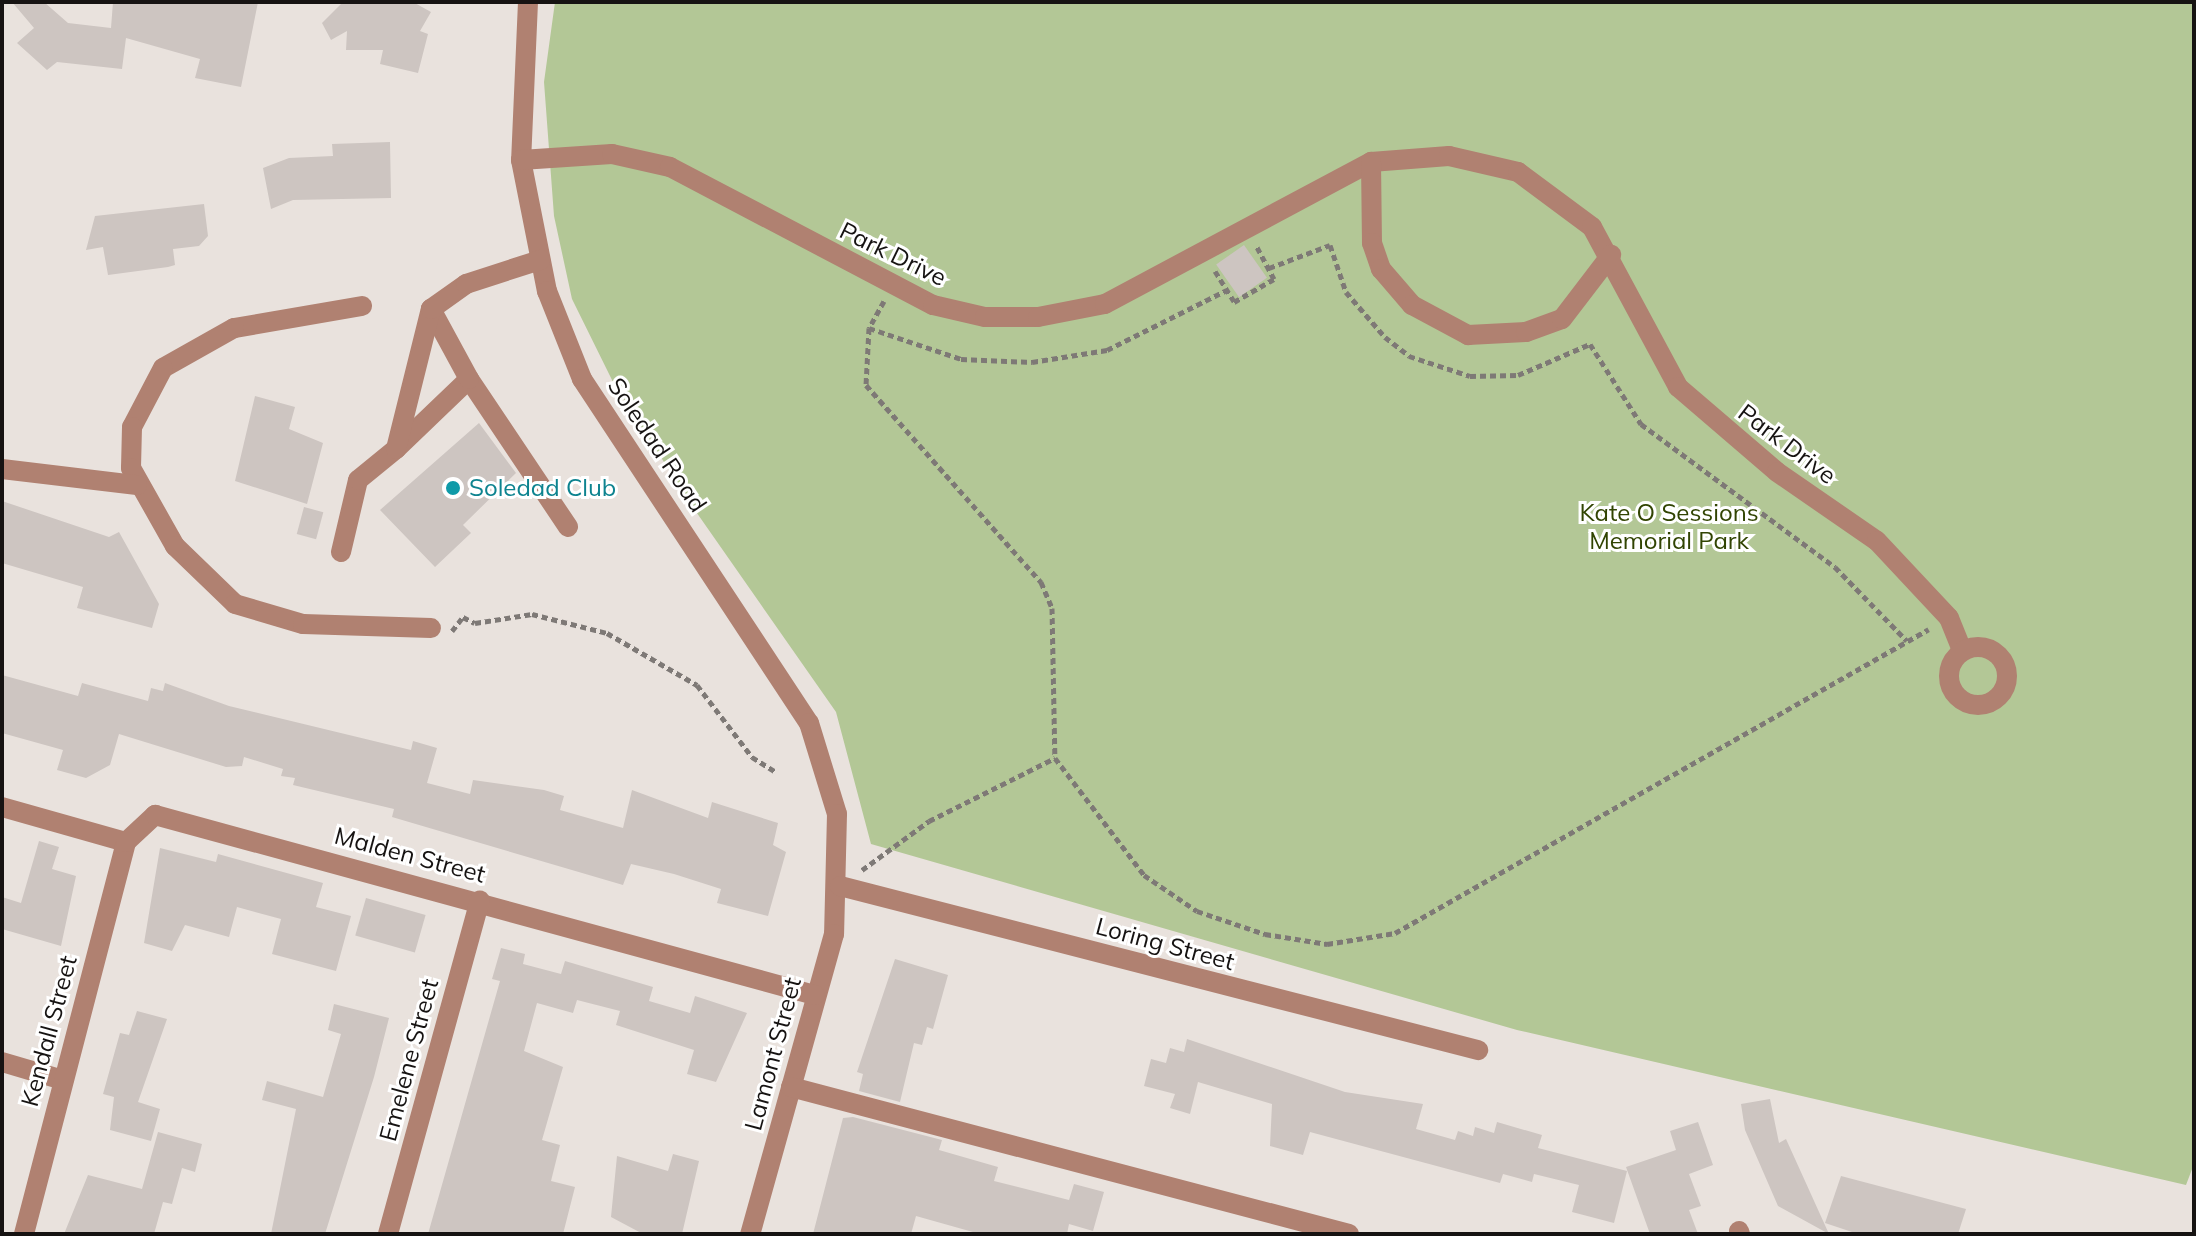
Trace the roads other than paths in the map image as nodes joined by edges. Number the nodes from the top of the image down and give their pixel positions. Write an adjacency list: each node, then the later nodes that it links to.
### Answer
1 (528, 2): 2 (street, Soledad Road)
2 (521, 160): 3 (street, Park Drive); 5 (street, Soledad Road)
3 (1371, 162): 4 (street, Park Drive); 4 (street)
4 (1611, 255): 15 (street, Park Drive)
5 (540, 260): 7 (street); 18 (street, Soledad Road)
6 (362, 306): 11 (street)
7 (431, 309): 8 (street); 9 (street)
8 (469, 379): 9 (street); 12 (street)
9 (396, 449): 13 (street)
10 (2, 469): 11 (street)
11 (137, 485): 14 (street)
12 (568, 527)
13 (341, 552)
14 (431, 628)
15 (1962, 651)
16 (2, 807): 17 (street)
17 (126, 842): 19 (street, Malden Street); 23 (street, Kendall Street)
18 (840, 886): 20 (street, Lamont Street); 21 (street, Loring Street)
19 (480, 900): 20 (street, Malden Street); 26 (street, Emelene Street)
20 (815, 995): 24 (street, Lamont Street)
21 (1478, 1050)
22 (2, 1062): 23 (street)
23 (63, 1080): 25 (street, Kendall Street)
24 (791, 1087): 27 (street, Lamont Street); 28 (street)
25 (24, 1234)
26 (388, 1234)
27 (750, 1234)
28 (1349, 1234)

